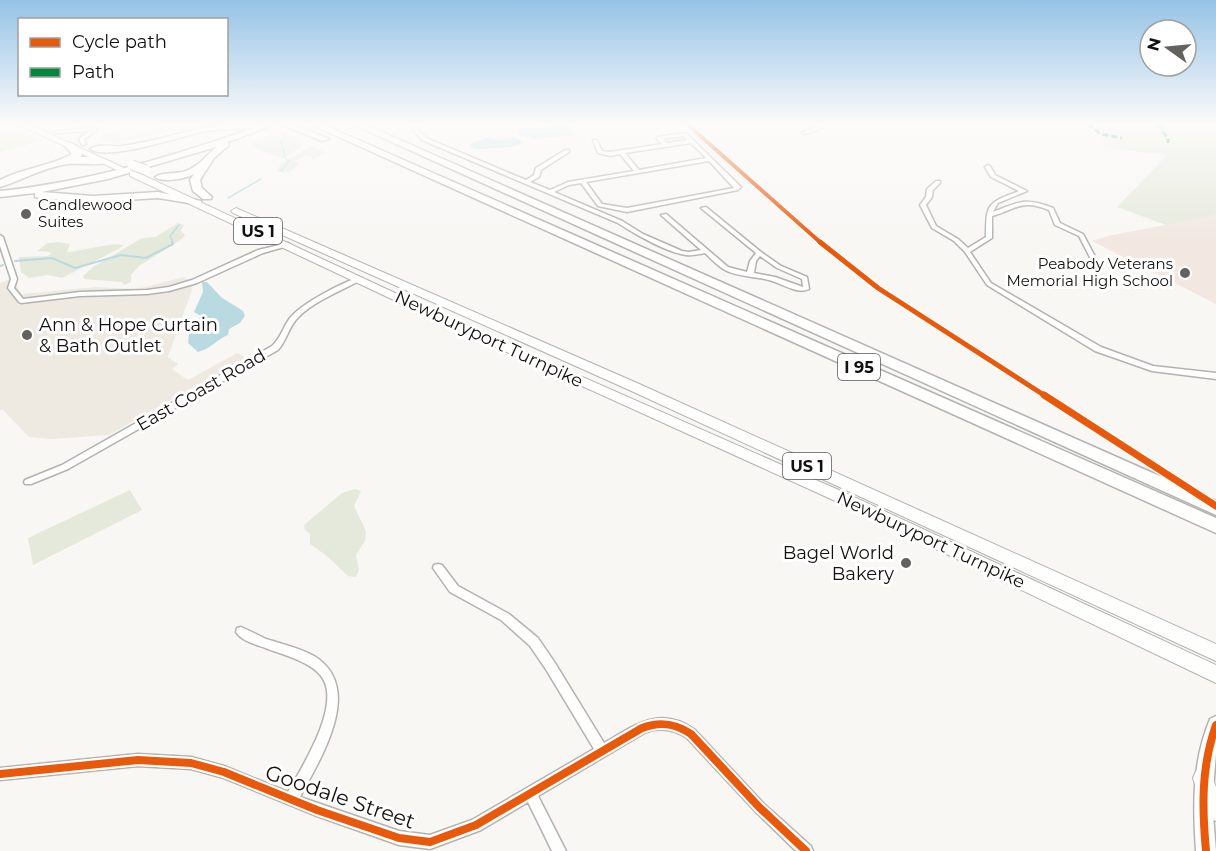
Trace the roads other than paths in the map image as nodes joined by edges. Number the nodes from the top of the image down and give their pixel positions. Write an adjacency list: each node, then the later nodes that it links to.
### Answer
1 (60, 164): 19 (highway)
2 (113, 164): 17 (main road, US 1)
3 (122, 164): 17 (main road, US 1)
4 (126, 164): 17 (highway)
5 (144, 164): 27 (highway)
6 (158, 164): 22 (highway)
7 (202, 164): 21 (highway)
8 (206, 164): 32 (highway)
9 (387, 164): 33 (highway)
10 (402, 164): 33 (highway, I 95)
11 (445, 164): 49 (highway, I 95)
12 (483, 164): 24 (street)
13 (547, 164): 24 (street)
14 (631, 164): 20 (street)
15 (684, 164): 20 (street)
16 (715, 164): 23 (street)
17 (128, 167): 21 (main road, US 1, bridge); 30 (highway); 32 (main road, US 1)
18 (988, 167): 35 (street)
19 (25, 172): 26 (highway); 27 (highway)
20 (638, 172): 23 (street)
21 (160, 177): 32 (main road, US 1)
22 (100, 179): 29 (highway); 31 (highway)
23 (582, 181): 28 (street)
24 (526, 182): 28 (street)
25 (938, 182): 41 (street)
26 (0, 184)
27 (38, 188): 29 (highway)
28 (550, 192): 40 (street)
29 (0, 193): 31 (highway)
30 (114, 198): 31 (highway); 32 (highway)
31 (84, 200)
32 (202, 200): 38 (main road, US 1); 53 (main road, Newburyport Turnpike / US 1)
33 (501, 208): 50 (highway, I 95)
34 (704, 208): 42 (street)
35 (989, 214): 41 (street); 44 (street)
36 (664, 215): 40 (street)
37 (0, 237): 43 (street)
38 (270, 237): 39 (main road, US 1); 43 (street)
39 (288, 245): 43 (street); 46 (main road, US 1)
40 (705, 251): 45 (street)
41 (968, 251): 47 (street)
42 (759, 253): 45 (street); 45 (street)
43 (243, 259)
44 (1097, 266)
45 (750, 274)
46 (359, 279): 48 (street, East Coast Road); 54 (main road, Newburyport Turnpike / US 1)
47 (1216, 376)
48 (28, 482)
49 (1216, 508)
50 (1216, 526)
51 (438, 568): 56 (street)
52 (241, 632): 60 (street)
53 (1216, 653)
54 (1216, 674)
55 (1216, 725): 58 (main road)
56 (602, 751): 59 (street, Goodale Street); 64 (street, Goodale Street)
57 (0, 774): 60 (street, Goodale Street)
58 (1203, 778): 61 (main road); 65 (main road)
59 (531, 794): 62 (street, Goodale Street); 63 (street)
60 (291, 800): 62 (street, Goodale Street)
61 (1216, 811)
62 (421, 847)
63 (559, 851)
64 (806, 851)
65 (1206, 851)

